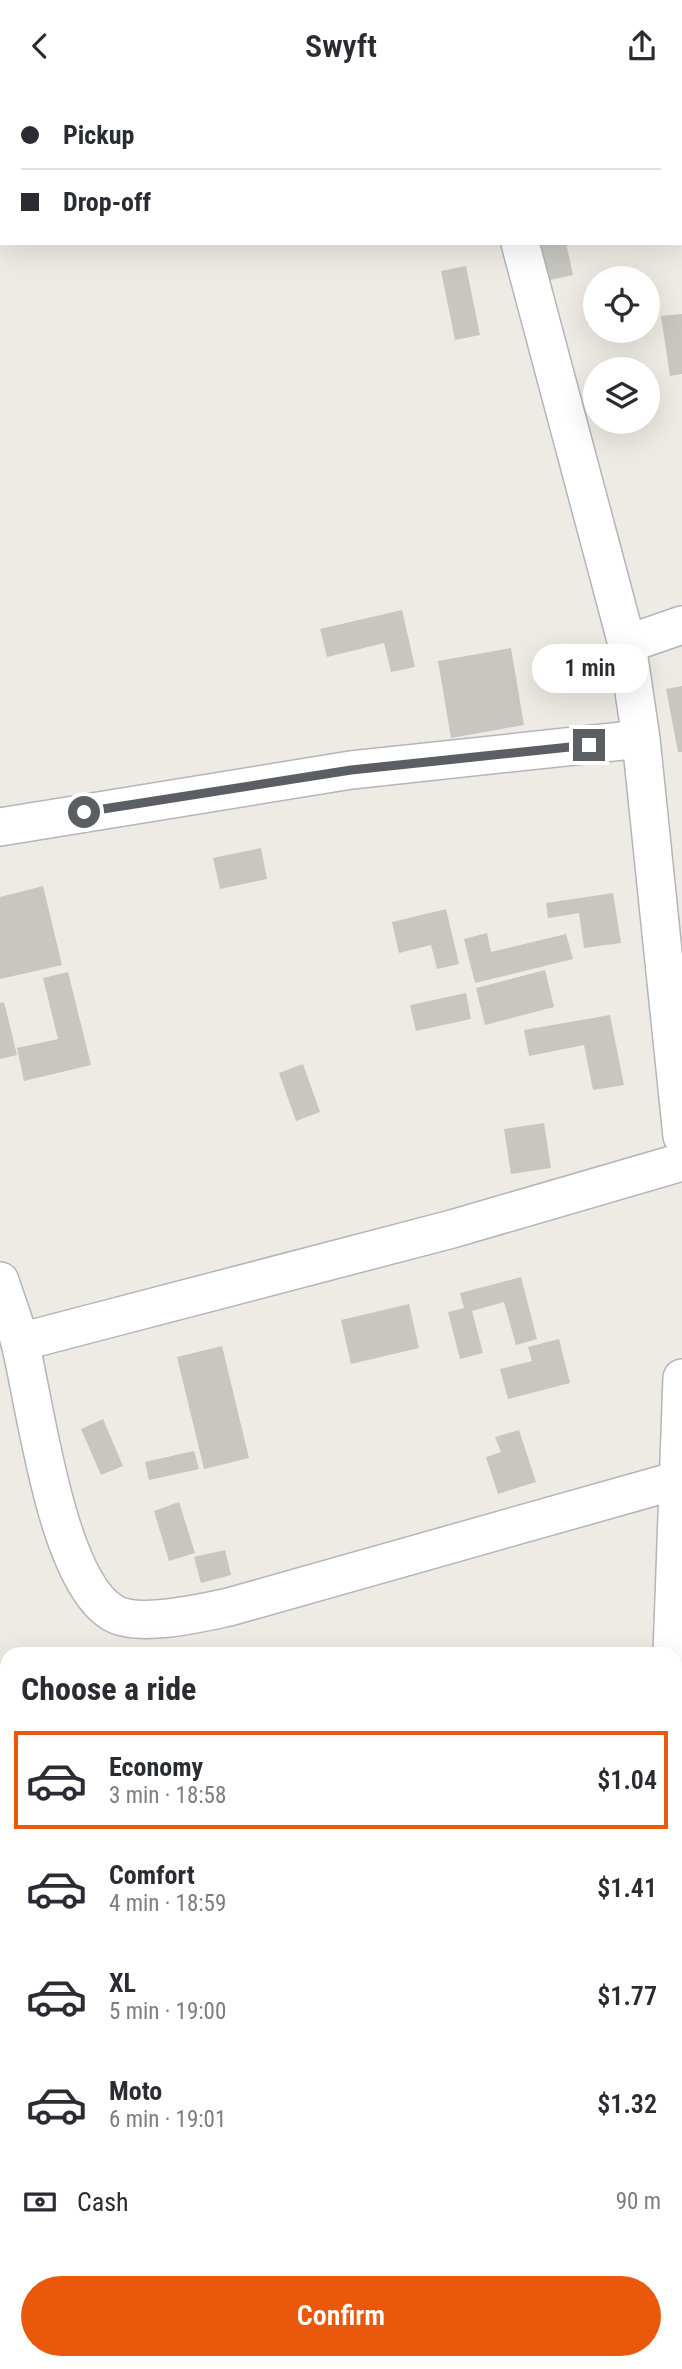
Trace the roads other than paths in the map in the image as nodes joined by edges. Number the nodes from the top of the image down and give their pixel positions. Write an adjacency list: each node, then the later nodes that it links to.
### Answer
1 (521, 245): 3 (street)
2 (682, 625): 3 (street)
3 (627, 644): 4 (street)
4 (641, 739): 5 (street); 6 (street)
5 (0, 827)
6 (682, 1136)
7 (682, 1162): 9 (street)
8 (0, 1281): 9 (street)
9 (20, 1342): 11 (street)
10 (682, 1378): 11 (street)
11 (678, 1480): 12 (street)
12 (672, 1647)

